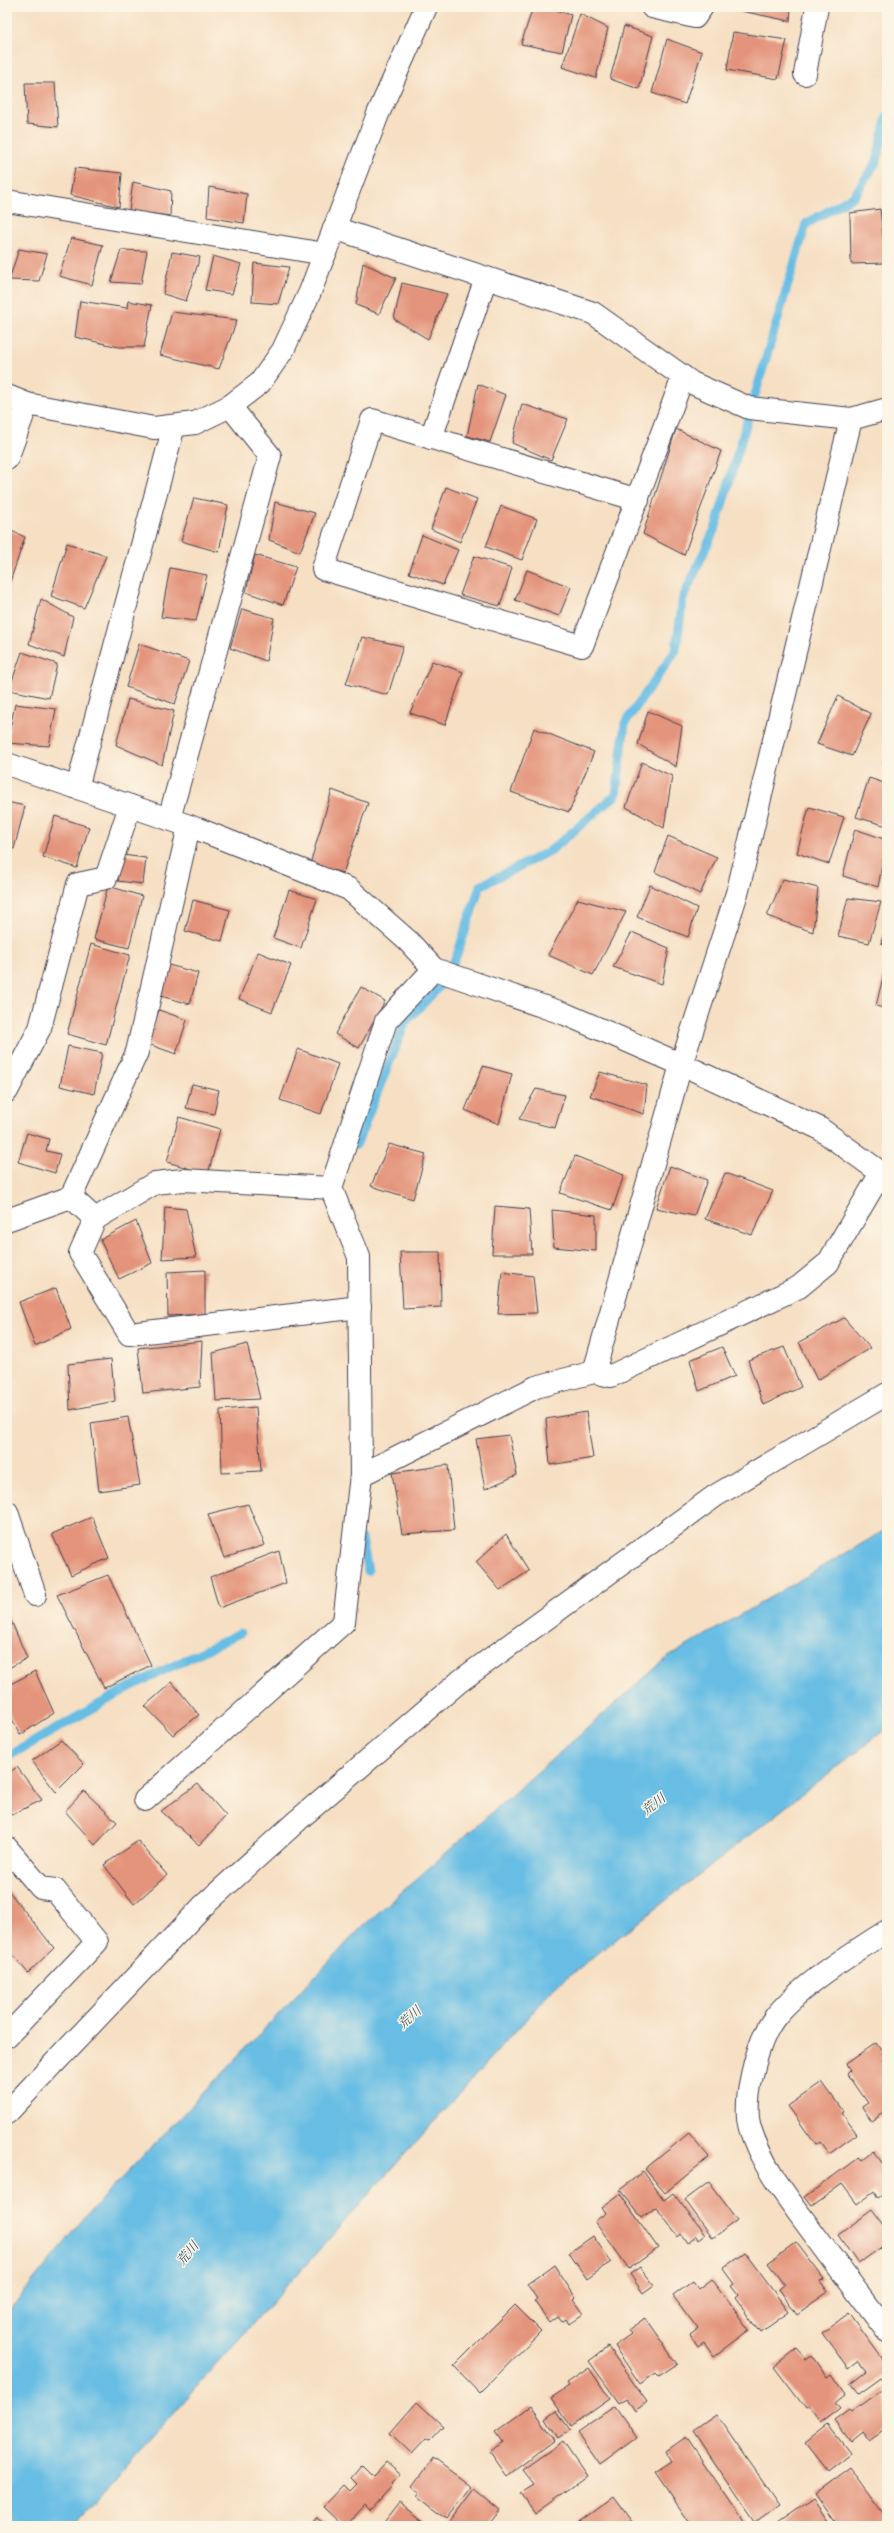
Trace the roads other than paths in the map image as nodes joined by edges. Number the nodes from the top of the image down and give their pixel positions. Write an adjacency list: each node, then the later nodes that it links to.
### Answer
1 (426, 7): 7 (street)
2 (652, 7): 3 (street)
3 (702, 7)
4 (817, 7): 5 (street)
5 (805, 74)
6 (7, 201): 8 (street)
7 (334, 228): 8 (street); 9 (street)
8 (325, 254): 13 (street)
9 (486, 278): 10 (street); 17 (street)
10 (683, 377): 15 (street); 19 (street)
11 (7, 396): 12 (street)
12 (27, 404): 16 (street); 18 (street)
13 (230, 406): 16 (street); 23 (street)
14 (887, 409): 15 (street)
15 (851, 419): 26 (street)
16 (174, 426): 21 (street)
17 (431, 438): 19 (street); 19 (street)
18 (7, 459)
19 (638, 500)
20 (7, 764): 21 (street)
21 (77, 788): 22 (street)
22 (130, 806): 23 (street); 27 (street)
23 (169, 819): 24 (street)
24 (189, 826): 25 (street); 30 (street)
25 (436, 969): 26 (street); 29 (street)
26 (681, 1065): 28 (street); 34 (street)
27 (7, 1091)
28 (884, 1175): 34 (street)
29 (331, 1188): 31 (street); 33 (street)
30 (71, 1197): 31 (street); 32 (street)
31 (95, 1219): 33 (street)
32 (7, 1220)
33 (360, 1307): 36 (street)
34 (594, 1372): 36 (street)
35 (887, 1394): 43 (street)
36 (362, 1475): 39 (street)
37 (7, 1512): 38 (street)
38 (36, 1595)
39 (145, 1800)
40 (7, 1848): 42 (street)
41 (887, 1931): 44 (street)
42 (7, 2036)
43 (7, 2113)
44 (887, 2331)

